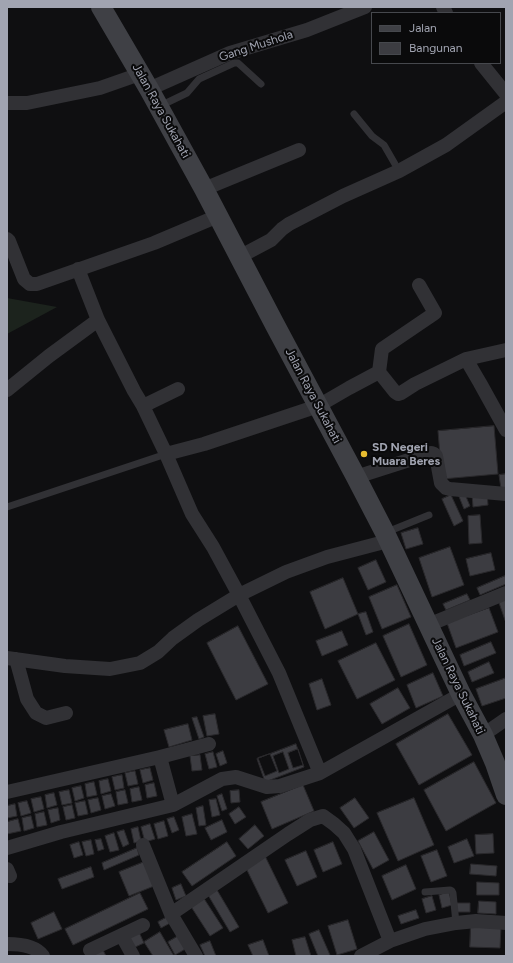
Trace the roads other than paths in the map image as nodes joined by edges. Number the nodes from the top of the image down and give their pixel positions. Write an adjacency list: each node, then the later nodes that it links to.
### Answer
1 (101, 7): 4 (main road, Jalan Raya Sukahati)
2 (365, 7): 4 (street, Gang Mushola)
3 (482, 64): 6 (street)
4 (145, 81): 8 (street, Gang Mushola); 9 (main road, Jalan Raya Sukahati)
5 (261, 84): 9 (lane)
6 (506, 94)
7 (506, 102): 12 (street)
8 (7, 104)
9 (159, 106): 13 (main road, Jalan Raya Sukahati)
10 (354, 114): 12 (lane)
11 (299, 150): 13 (street)
12 (399, 170): 16 (street)
13 (204, 189): 14 (main road, Jalan Raya Sukahati)
14 (218, 216): 16 (main road, Jalan Raya Sukahati); 17 (street)
15 (7, 239): 17 (street)
16 (239, 257): 26 (main road, Jalan Raya Sukahati)
17 (78, 269): 19 (street)
18 (418, 285): 22 (street)
19 (98, 320): 24 (street); 25 (street)
20 (506, 350): 21 (street)
21 (466, 359): 22 (street); 27 (street)
22 (380, 372): 26 (street)
23 (178, 389): 25 (street)
24 (7, 390)
25 (143, 406): 28 (street)
26 (318, 406): 28 (street); 29 (main road, Jalan Raya Sukahati)
27 (506, 430)
28 (166, 454): 31 (lane); 35 (street)
29 (356, 477): 30 (street); 33 (main road, Jalan Raya Sukahati)
30 (506, 494)
31 (7, 507)
32 (430, 515): 33 (lane)
33 (387, 537): 35 (street); 36 (main road, Jalan Raya Sukahati)
34 (506, 593): 36 (street)
35 (239, 595): 37 (street); 44 (street)
36 (428, 625): 38 (main road, Jalan Raya Sukahati)
37 (11, 658): 39 (street)
38 (461, 694): 41 (main road, Jalan Raya Sukahati); 44 (street)
39 (66, 713)
40 (506, 719): 41 (street)
41 (483, 735): 46 (main road, Jalan Raya Sukahati)
42 (209, 744): 43 (street)
43 (160, 757): 45 (street); 47 (street)
44 (320, 773): 47 (street)
45 (7, 792)
46 (506, 795)
47 (173, 806): 49 (street)
48 (143, 845): 51 (street)
49 (7, 848)
50 (425, 892): 52 (lane)
51 (171, 914): 56 (street); 61 (street)
52 (456, 923): 53 (street); 56 (street)
53 (506, 923)
54 (143, 925): 55 (street)
55 (122, 936): 58 (street); 60 (street)
56 (390, 941): 62 (street)
57 (7, 944): 59 (street)
58 (90, 950)
59 (43, 956)
60 (133, 956)
61 (196, 956)
62 (361, 956)

